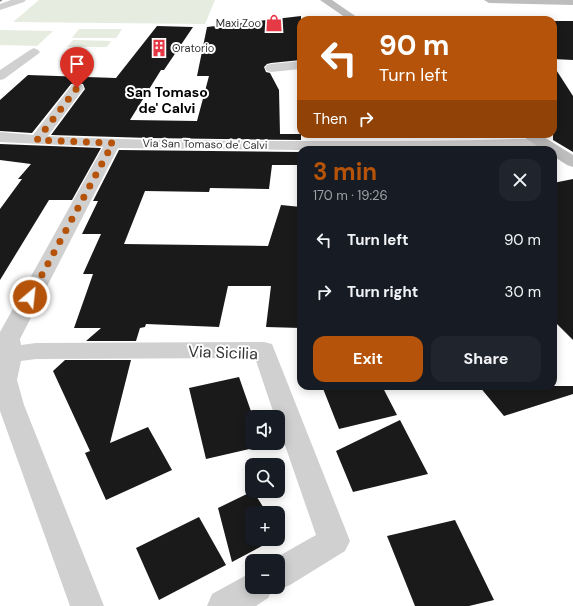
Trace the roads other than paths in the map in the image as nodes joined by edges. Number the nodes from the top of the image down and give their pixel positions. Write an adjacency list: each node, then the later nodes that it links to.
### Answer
1 (21, 0): 5 (street)
2 (325, 0): 6 (main road)
3 (489, 0): 4 (main road)
4 (573, 2)
5 (0, 7)
6 (350, 16)
7 (34, 52): 10 (street)
8 (297, 65): 9 (street)
9 (271, 68)
10 (0, 76)
11 (77, 88): 14 (street)
12 (0, 137): 14 (street, Via San Tomaso de' Calvi)
13 (535, 138): 16 (main road)
14 (37, 140): 15 (street, Via San Tomaso de' Calvi)
15 (113, 143): 19 (street, Via San Tomaso de' Calvi); 22 (street)
16 (543, 143): 17 (street, Via San Tomaso de' Calvi); 18 (main road)
17 (478, 146)
18 (548, 146)
19 (297, 147)
20 (557, 152): 21 (main road)
21 (573, 162)
22 (6, 355): 23 (street, Via Sicilia); 25 (street)
23 (285, 570)
24 (245, 594): 26 (street)
25 (87, 606)
26 (224, 606)

